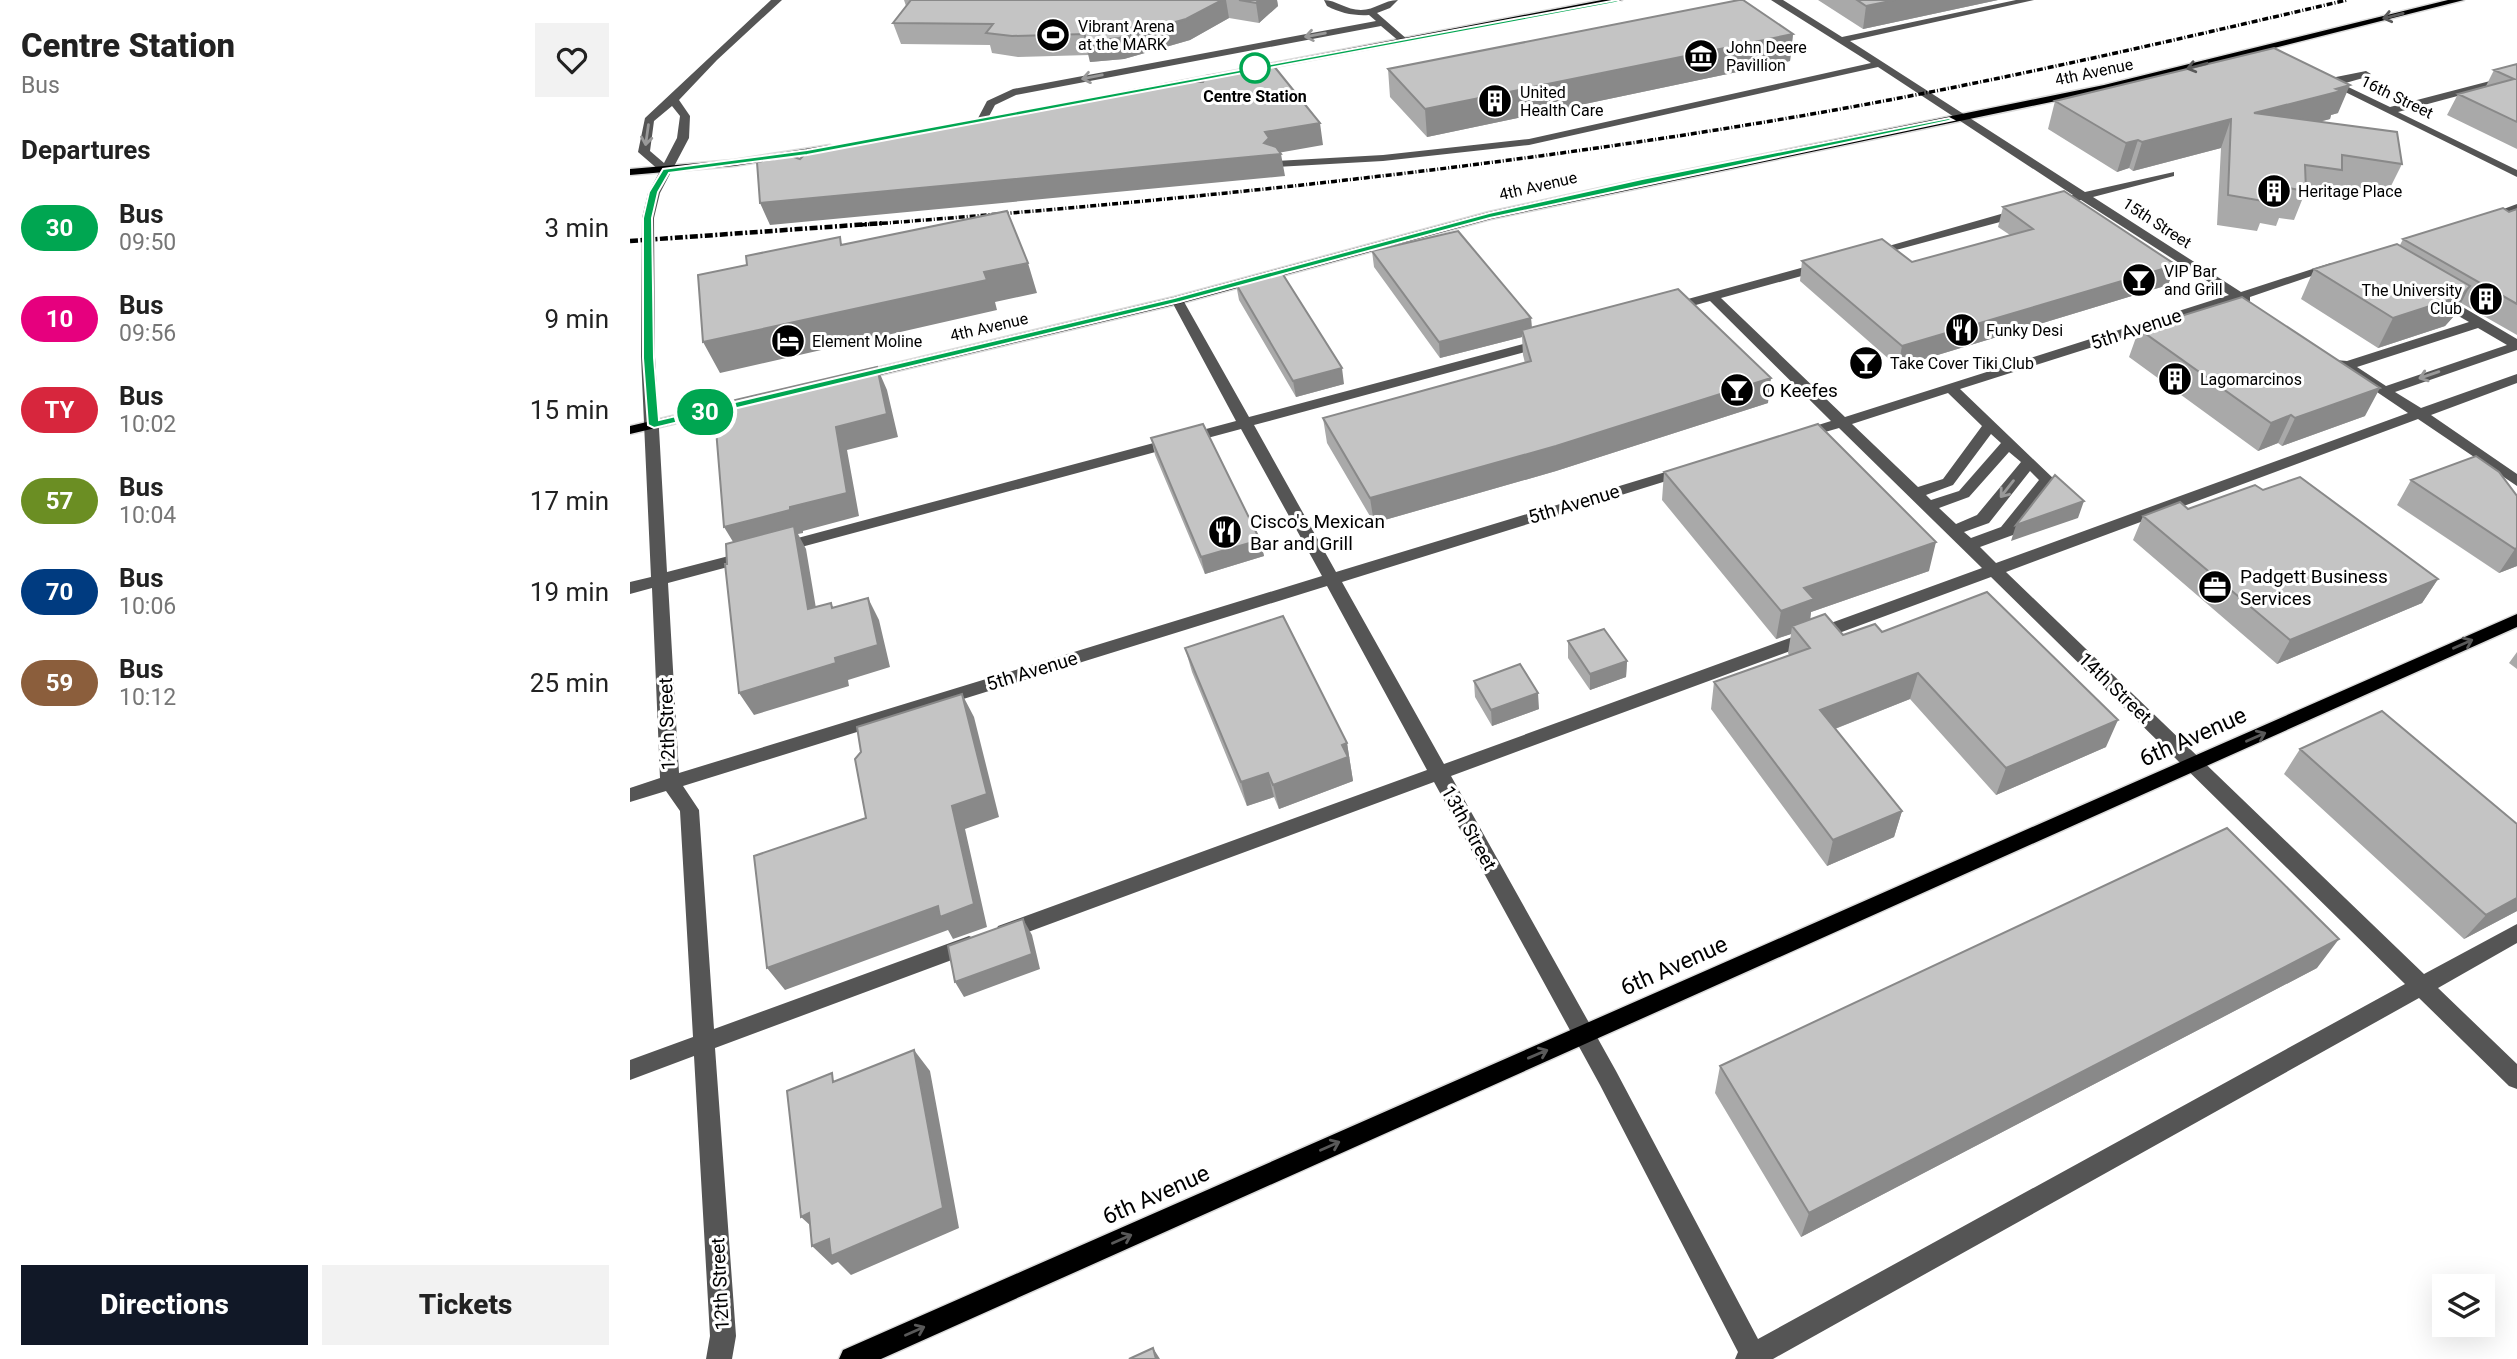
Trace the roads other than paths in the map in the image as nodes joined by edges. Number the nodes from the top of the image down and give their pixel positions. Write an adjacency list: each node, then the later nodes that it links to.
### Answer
1 (777, 0): 20 (street)
2 (1329, 0): 8 (street)
3 (1393, 0): 8 (street)
4 (1617, 0): 10 (main road)
5 (1776, 0): 11 (street, 15th Street)
6 (2029, 0): 11 (street)
7 (2459, 0): 12 (main road, 4th Avenue, one-way to 12)
8 (1369, 11): 9 (street)
9 (1383, 23): 10 (street); 23 (street, one-way to 23)
10 (1403, 40): 19 (main road)
11 (1841, 40): 14 (street, 15th Street)
12 (2263, 48): 13 (street); 22 (main road, 4th Avenue, one-way to 22)
13 (2280, 57)
14 (1880, 64): 22 (street, 15th Street); 26 (street)
15 (2366, 74): 18 (street)
16 (2321, 77): 18 (street, 16th Street)
17 (2517, 77): 21 (street)
18 (2333, 83): 21 (street, 16th Street)
19 (1154, 87)
20 (673, 100): 27 (street, 12th Street); 27 (street, one-way to 27)
21 (2388, 111): 30 (street, 16th Street)
22 (1963, 117): 31 (street, 15th Street); 42 (main road, 4th Avenue)
23 (988, 119): 24 (main road)
24 (970, 122)
25 (845, 146): 27 (main road)
26 (1279, 168)
27 (666, 171): 28 (main road); 35 (street, 12th Street)
28 (630, 173)
29 (2170, 174): 31 (street)
30 (2517, 174)
31 (2082, 196): 34 (street); 41 (street, 15th Street)
32 (2517, 208): 33 (street)
33 (2480, 220)
34 (1863, 256)
35 (649, 260): 37 (street); 59 (street, 12th Street)
36 (2354, 260): 41 (street, 5th Avenue)
37 (630, 261)
38 (1836, 263): 40 (street)
39 (2423, 289): 45 (street)
40 (1713, 296): 44 (street); 57 (street, 14th Street)
41 (2240, 296): 43 (street, 15th Street); 53 (street, 5th Avenue)
42 (1177, 300): 52 (main road, 4th Avenue); 58 (street, 13th Street)
43 (2257, 308)
44 (1661, 311)
45 (2491, 330): 47 (street); 49 (street); 50 (street)
46 (1558, 339): 58 (street)
47 (2517, 345): 54 (street, one-way to 54)
48 (2326, 353): 49 (street)
49 (2346, 366): 50 (street)
50 (2365, 379): 54 (street)
51 (2517, 379): 56 (street)
52 (842, 380)
53 (1951, 388): 57 (street, 5th Avenue); 60 (street)
54 (2384, 391): 56 (street)
55 (750, 401): 59 (main road)
56 (2421, 414): 66 (street); 71 (street)
57 (1843, 422): 62 (street, 5th Avenue); 67 (street, 14th Street)
58 (1245, 424): 72 (street, 13th Street); 73 (street)
59 (654, 425): 61 (main road); 73 (street, 12th Street)
60 (1990, 425): 63 (street); 67 (street)
61 (630, 430)
62 (1790, 438)
63 (2010, 443): 64 (street); 68 (street)
64 (2029, 462): 69 (street, one-way to 69); 70 (street)
65 (1697, 467): 72 (street, 5th Avenue)
66 (2517, 481)
67 (1916, 492): 68 (street, 14th Street)
68 (1929, 506): 69 (street, 14th Street)
69 (1954, 530): 70 (street, 14th Street)
70 (1969, 545): 71 (street, 14th Street)
71 (1994, 570): 76 (street, 14th Street); 77 (street)
72 (1331, 579): 77 (street, 13th Street); 78 (street, 5th Avenue)
73 (661, 580): 74 (street); 78 (street, 12th Street)
74 (630, 588)
75 (2517, 620): 76 (main road, 6th Avenue, one-way to 75)
76 (2194, 765): 81 (street, 14th Street); 82 (main road, 6th Avenue)
77 (1438, 772): 82 (street, 13th Street); 83 (street)
78 (670, 783): 79 (street, 5th Avenue); 83 (street, 12th Street)
79 (630, 795)
80 (2517, 933): 81 (street)
81 (2420, 986): 85 (street, 14th Street); 86 (street)
82 (1584, 1035): 86 (street, 13th Street); 88 (main road, 6th Avenue, one-way to 82)
83 (705, 1042): 84 (street); 87 (street, 12th Street)
84 (630, 1070)
85 (2517, 1079)
86 (1752, 1358)
87 (719, 1359)
88 (852, 1359)

